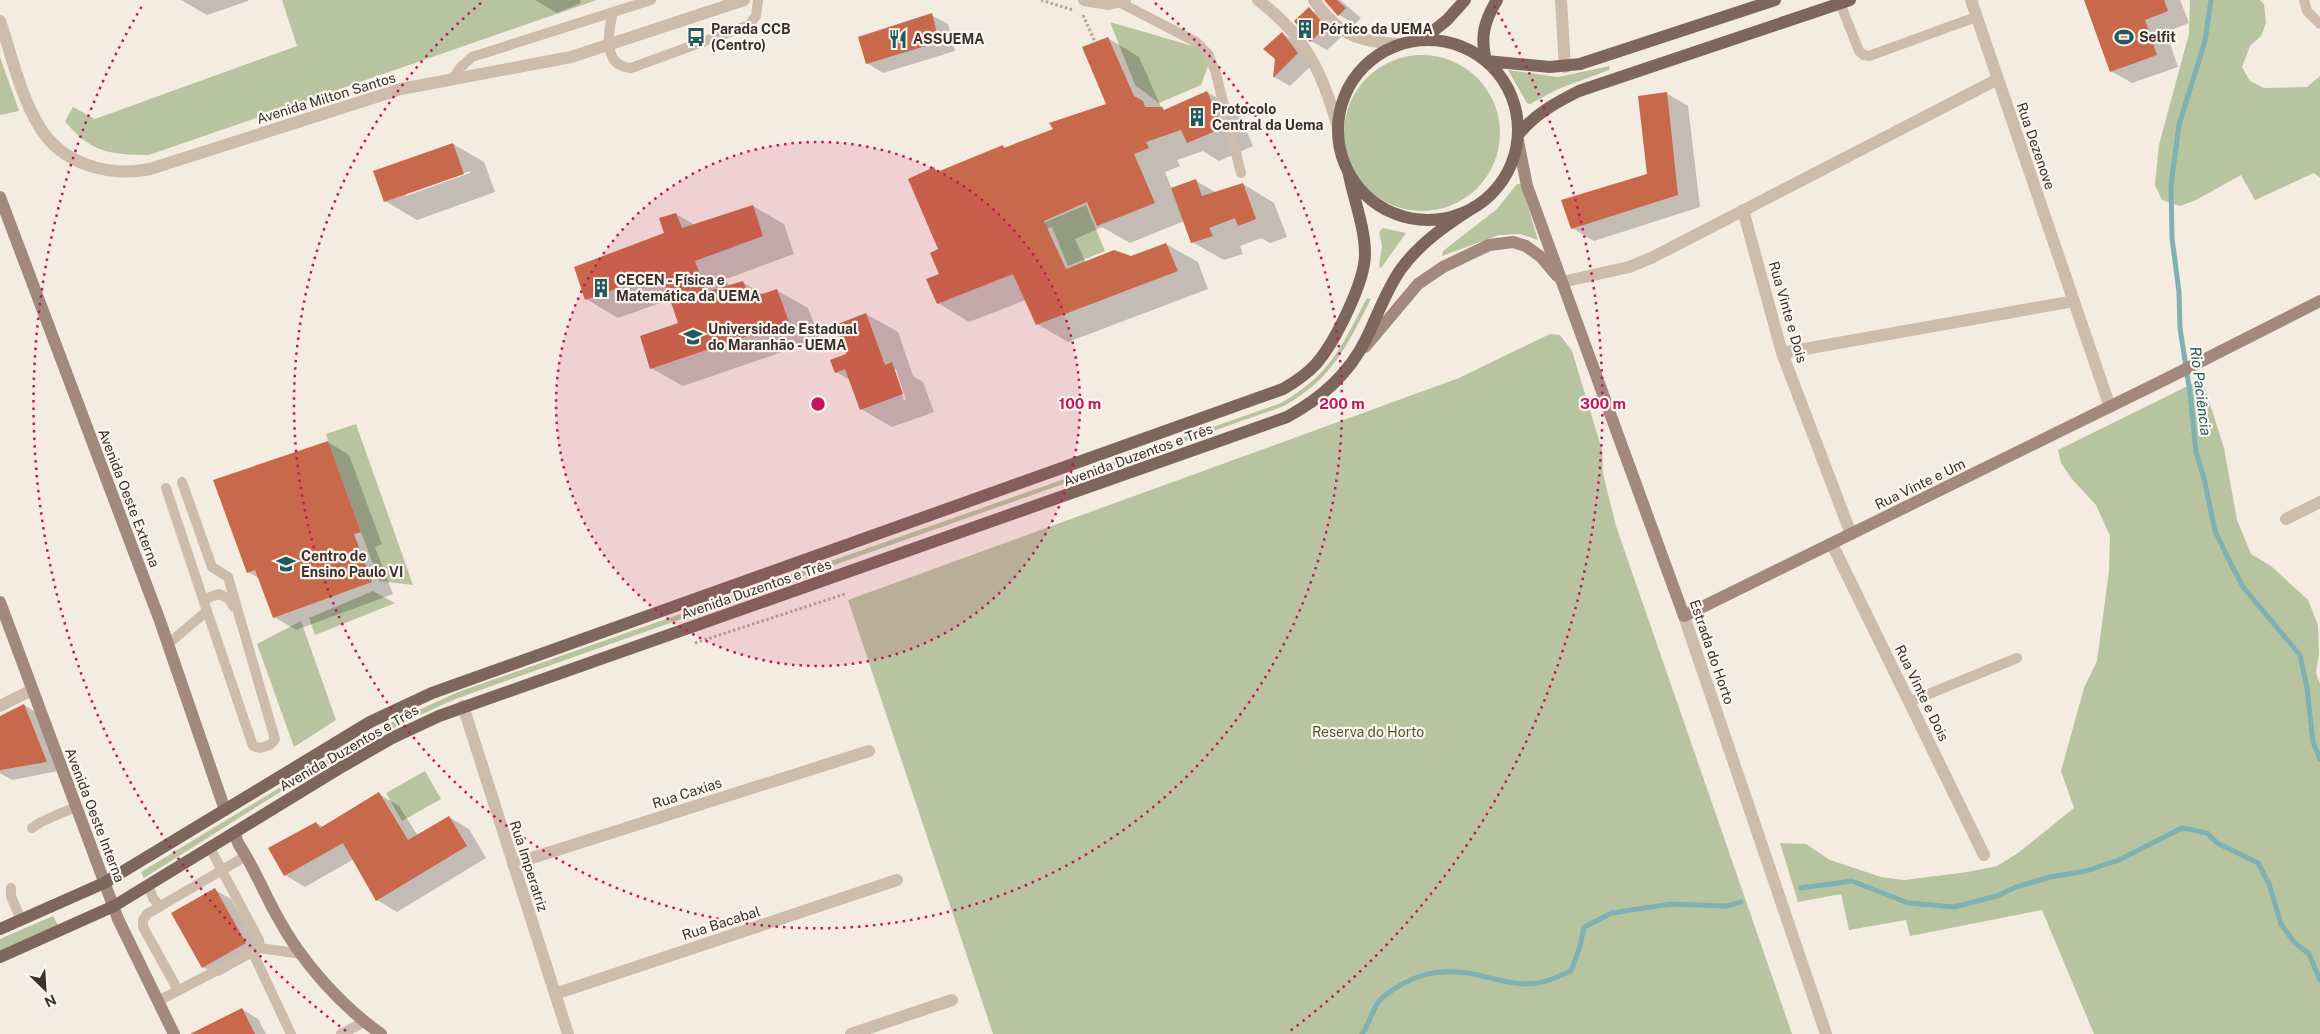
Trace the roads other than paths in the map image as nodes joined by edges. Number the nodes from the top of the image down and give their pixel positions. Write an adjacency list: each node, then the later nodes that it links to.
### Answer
1 (651, 0): 15 (lane)
2 (744, 0): 21 (street, Avenida Milton Santos)
3 (758, 0): 21 (lane)
4 (1084, 0): 13 (street)
5 (1258, 0): 26 (street)
6 (1314, 0): 20 (street)
7 (1465, 0): 19 (main road)
8 (1497, 0): 22 (main road)
9 (1562, 0): 23 (street)
10 (1775, 0): 23 (main road)
11 (1970, 0): 16 (street, Rua Dezenove)
12 (2304, 0): 18 (lane)
13 (1122, 1): 28 (lane)
14 (1845, 2): 16 (lane); 27 (main road)
15 (613, 13): 21 (lane); 24 (lane)
16 (1976, 17): 25 (street, Rua Dezenove)
17 (0, 21): 24 (street, Avenida Milton Santos)
18 (2320, 24)
19 (1422, 40): 20 (main road); 22 (main road)
20 (1400, 44): 26 (main road)
21 (608, 46): 24 (street, Avenida Milton Santos)
22 (1486, 62): 23 (main road); 27 (main road)
23 (1565, 67)
24 (453, 78)
25 (1998, 80): 32 (street); 34 (street, Rua Dezenove)
26 (1337, 124): 29 (main road)
27 (1518, 138): 31 (main road, Avenida Duzentos e Três); 33 (street, Estrada do Horto)
28 (1241, 173)
29 (1349, 175): 31 (main road); 58 (main road, Avenida Duzentos e Três)
30 (0, 197): 50 (street, Avenida Oeste Externa)
31 (1471, 209): 37 (main road, Avenida Duzentos e Três)
32 (1743, 210): 33 (street); 36 (street, Rua Vinte e Dois)
33 (1562, 282): 37 (street, Estrada do Horto); 49 (street, Estrada do Horto)
34 (2074, 301): 36 (street); 38 (street, Rua Dezenove)
35 (2320, 301): 38 (street, Rua Vinte e Um)
36 (1782, 353): 43 (street, Rua Vinte e Dois)
37 (1354, 360): 55 (main road, Avenida Duzentos e Três)
38 (2110, 407): 43 (street, Rua Vinte e Um)
39 (182, 482): 48 (lane)
40 (166, 488): 45 (lane)
41 (2320, 502): 42 (street)
42 (2286, 519)
43 (1851, 534): 44 (street, Rua Vinte e Um)
44 (1832, 544): 49 (street, Rua Vinte e Um); 53 (street, Rua Vinte e Dois)
45 (204, 599): 47 (lane); 48 (lane)
46 (0, 602): 52 (street, Avenida Oeste Interna)
47 (207, 611): 48 (lane); 50 (lane)
48 (238, 612)
49 (1684, 616): 88 (street, Estrada do Horto)
50 (168, 644): 58 (street, Avenida Oeste Externa)
51 (2018, 658): 53 (lane)
52 (32, 690): 54 (street); 57 (street, Avenida Oeste Interna)
53 (1910, 702): 62 (street, Rua Vinte e Dois)
54 (0, 706)
55 (463, 706): 60 (main road, Avenida Duzentos e Três); 64 (street, Rua Imperatriz)
56 (870, 751): 64 (street, Rua Caxias)
57 (75, 807): 59 (lane); 67 (street, Avenida Oeste Interna)
58 (225, 810): 67 (main road, Avenida Duzentos e Três)
59 (32, 828)
60 (234, 833): 61 (main road, Avenida Duzentos e Três); 63 (street)
61 (210, 848): 65 (lane); 68 (main road, Avenida Duzentos e Três)
62 (1984, 855)
63 (246, 856): 65 (lane); 75 (street)
64 (513, 864): 78 (street, Rua Imperatriz)
65 (223, 870): 71 (lane); 74 (lane)
66 (898, 880): 78 (street, Rua Bacabal)
67 (104, 883): 70 (street, Avenida Oeste Interna); 72 (main road, Avenida Duzentos e Três)
68 (148, 885): 70 (main road, Avenida Duzentos e Três); 71 (lane)
69 (11, 888): 72 (lane)
70 (114, 906): 76 (main road, Avenida Duzentos e Três); 80 (street, Avenida Oeste Interna)
71 (160, 907): 77 (lane)
72 (21, 920): 73 (main road, Avenida Duzentos e Três)
73 (0, 929)
74 (256, 951): 75 (lane); 77 (lane); 83 (lane)
75 (302, 954): 81 (street)
76 (0, 957)
77 (178, 990): 80 (lane)
78 (555, 994): 86 (street, Rua Imperatriz)
79 (952, 1000): 87 (street)
80 (158, 1001): 82 (street, Avenida Oeste Interna)
81 (364, 1022): 84 (lane); 85 (street)
82 (174, 1034)
83 (291, 1034)
84 (341, 1034)
85 (381, 1034)
86 (568, 1034)
87 (851, 1034)
88 (1826, 1034)

